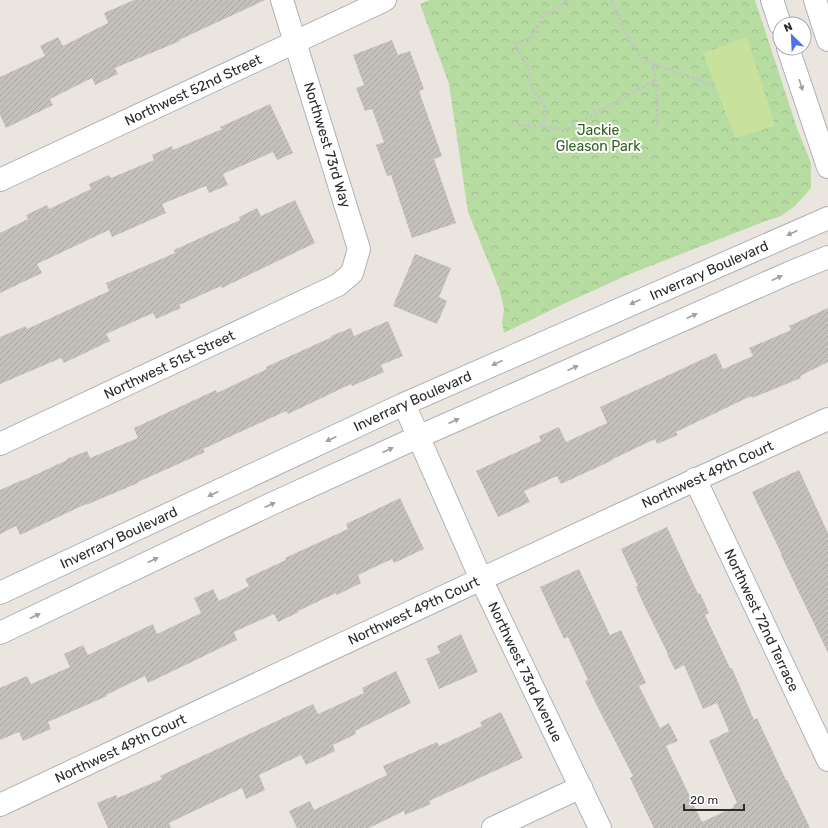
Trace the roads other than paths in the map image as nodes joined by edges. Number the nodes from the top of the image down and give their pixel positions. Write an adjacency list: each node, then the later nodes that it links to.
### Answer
1 (282, 0): 7 (street, Northwest 73rd Way)
2 (385, 0): 7 (street, Northwest 52nd Street)
3 (772, 0): 5 (street)
4 (815, 0): 6 (street)
5 (777, 16)
6 (828, 40)
7 (296, 42): 10 (street, Northwest 52nd Street); 13 (street, Northwest 73rd Way)
8 (791, 56): 9 (street, one-way to 9)
9 (828, 167)
10 (0, 180)
11 (828, 218): 14 (street, Inverrary Boulevard, one-way to 14)
12 (828, 258): 16 (street, one-way to 12)
13 (338, 285): 17 (street, Northwest 51st Street)
14 (404, 404): 16 (street, Northwest 73rd Avenue); 20 (street, Inverrary Boulevard, one-way to 20)
15 (828, 419): 18 (street, Northwest 49th Court)
16 (418, 437): 19 (street, Northwest 73rd Avenue); 21 (street, one-way to 16)
17 (0, 444)
18 (695, 479): 19 (street, Northwest 49th Court); 22 (street, Northwest 72nd Terrace)
19 (482, 579): 23 (street, Northwest 73rd Avenue); 24 (street, Northwest 49th Court)
20 (0, 594)
21 (0, 633)
22 (828, 760)
23 (581, 787): 25 (street); 26 (street, Northwest 73rd Avenue)
24 (0, 805)
25 (493, 828)
26 (600, 828)

